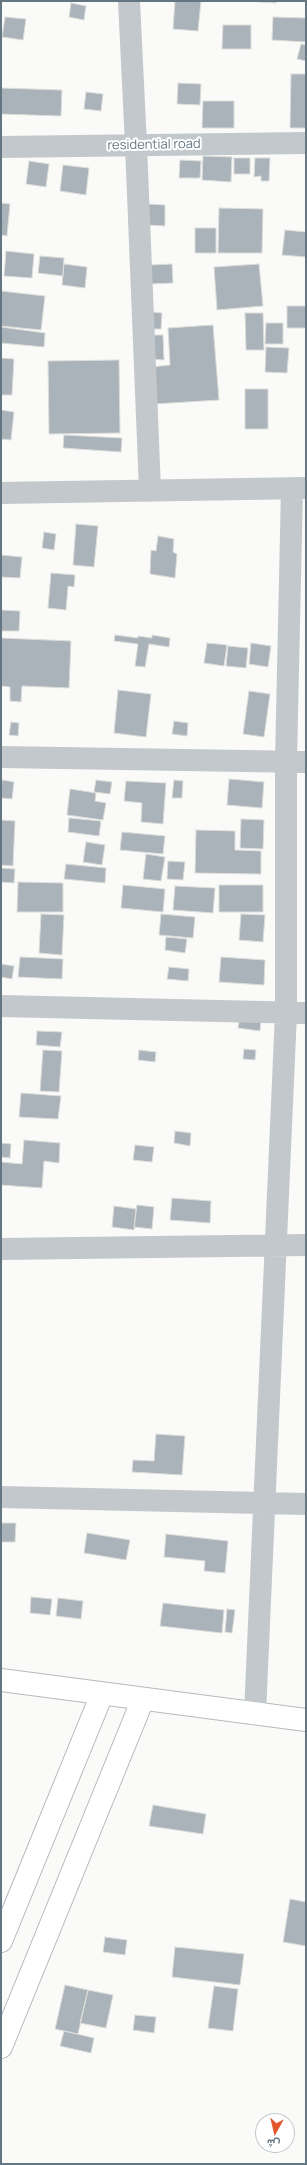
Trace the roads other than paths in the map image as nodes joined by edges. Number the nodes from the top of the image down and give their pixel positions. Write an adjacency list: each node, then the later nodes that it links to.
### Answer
1 (129, 1): 3 (street)
2 (306, 143): 3 (street, residential road)
3 (136, 145): 4 (street, residential road); 6 (street)
4 (1, 147)
5 (299, 488): 6 (street); 9 (street)
6 (150, 490): 7 (street)
7 (1, 493)
8 (1, 757): 9 (street)
9 (296, 762): 11 (street)
10 (1, 1006): 11 (street)
11 (296, 1013): 12 (street)
12 (275, 1245): 13 (street); 14 (street); 16 (street)
13 (306, 1245)
14 (1, 1248)
15 (1, 1497): 16 (street)
16 (263, 1504): 17 (street); 21 (street)
17 (306, 1504)
18 (1, 1680): 19 (street)
19 (102, 1694): 20 (street); 23 (street)
20 (143, 1699): 21 (street); 24 (street)
21 (255, 1714): 22 (street)
22 (306, 1720)
23 (1, 1941)
24 (1, 2046)

